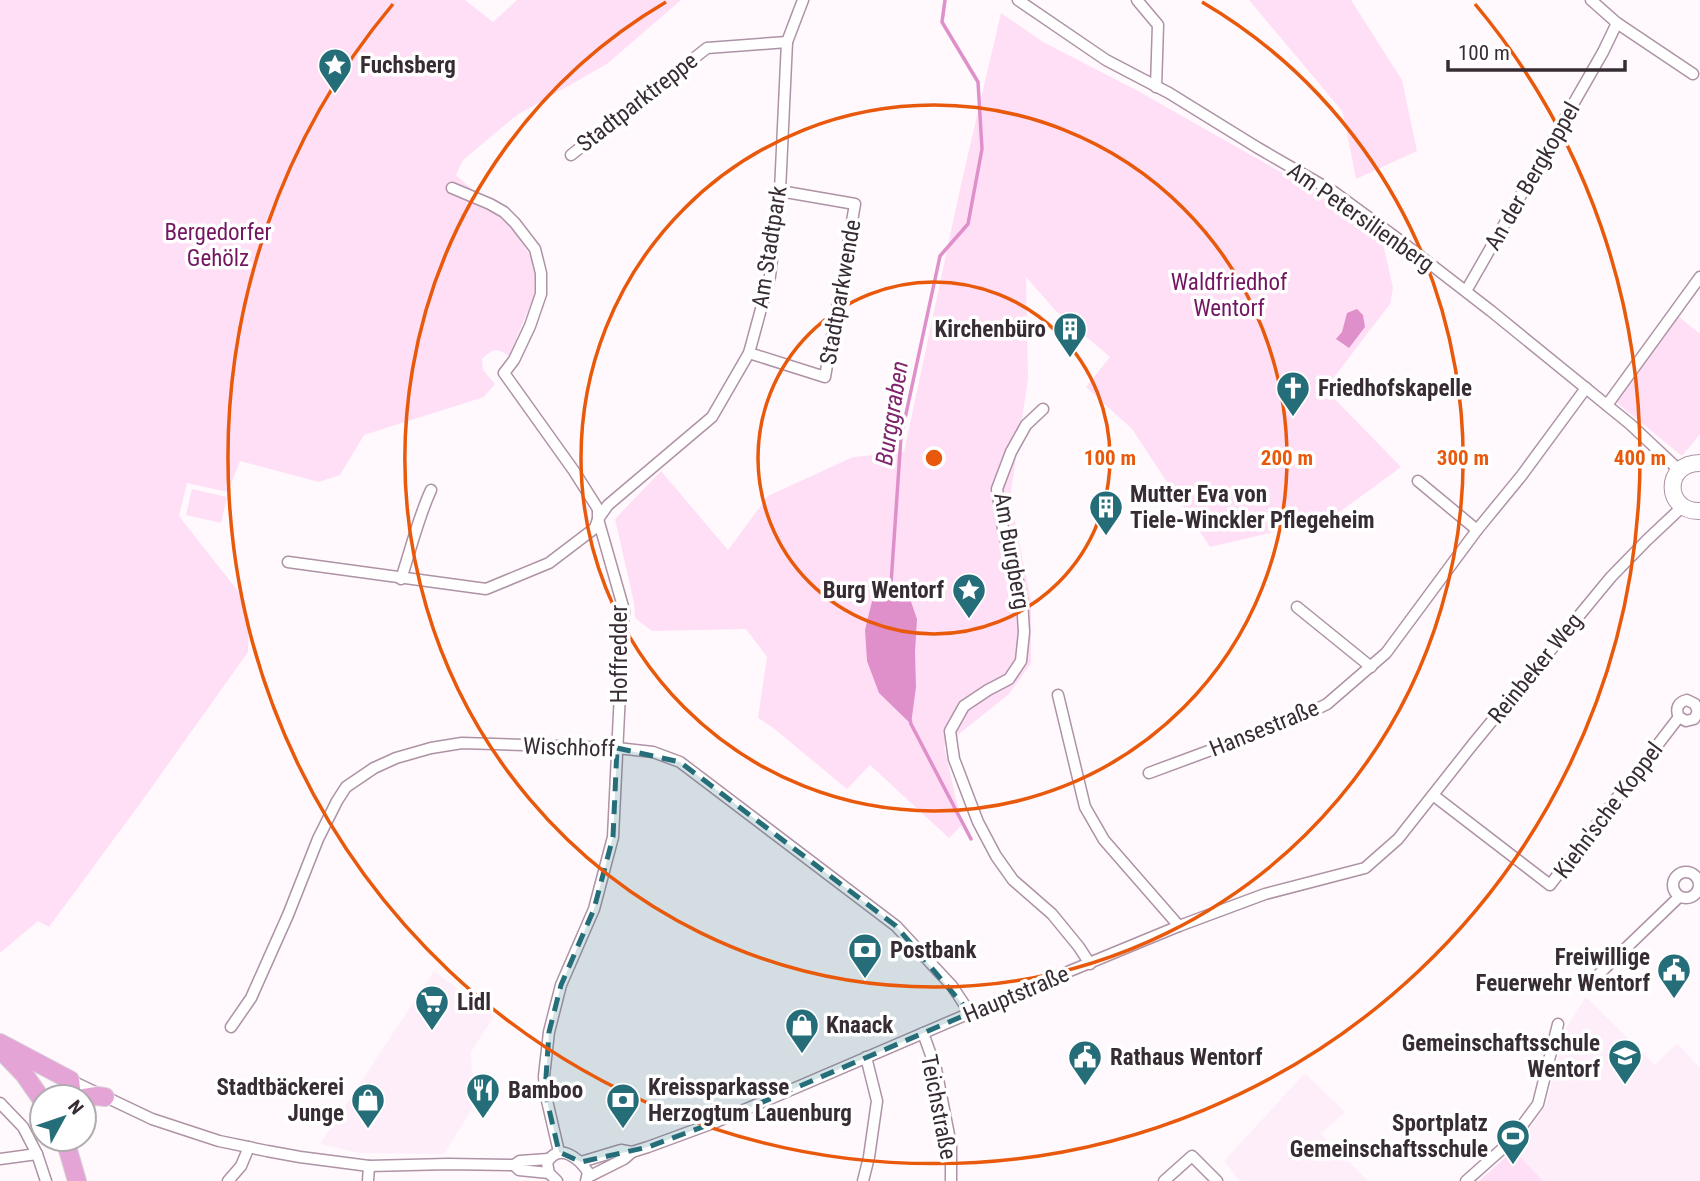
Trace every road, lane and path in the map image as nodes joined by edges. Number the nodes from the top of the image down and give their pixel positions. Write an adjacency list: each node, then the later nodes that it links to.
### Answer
1 (803, 0): 6 (street, Am Stadtpark)
2 (1017, 0): 8 (street, Am Petersilienberg)
3 (1137, 0): 8 (street)
4 (1591, 0): 5 (street)
5 (1617, 23): 7 (street); 13 (street, An der Bergkoppel)
6 (787, 42): 9 (street, Stadtparktreppe); 11 (street, Am Stadtpark)
7 (1693, 74)
8 (1156, 87): 13 (street, Am Petersilienberg)
9 (571, 155)
10 (452, 188): 24 (street, Hoffredder)
11 (780, 191): 14 (street, Am Stadtpark); 14 (street, Stadtparkwende)
12 (1700, 277): 16 (street)
13 (1466, 291): 15 (street, Am Petersilienberg)
14 (749, 353): 24 (street, Am Stadtpark)
15 (1586, 388): 16 (street, Am Petersilienberg); 25 (street, Hansestraße)
16 (1607, 405): 19 (street, Am Petersilienberg)
17 (1043, 409): 39 (street, Am Burgberg)
18 (1700, 463): 19 (main road)
19 (1679, 470): 22 (main road)
20 (1418, 481): 25 (street)
21 (431, 490): 27 (street)
22 (1682, 507): 23 (main road); 34 (street, Reinbeker Weg)
23 (1700, 511)
24 (598, 519): 27 (street, Am Stadtpark); 32 (street, Hoffredder)
25 (1477, 530): 29 (street, Hansestraße)
26 (288, 562): 27 (street, Am Stadtpark)
27 (401, 579)
28 (1297, 607): 29 (street)
29 (1371, 667): 33 (street, Hansestraße)
30 (1058, 695): 38 (street)
31 (1679, 717): 34 (street, Kiehn'sche Koppel)
32 (617, 748): 41 (street, Wischhoff); 43 (street, Wischhoff); 54 (street, Hoffredder)
33 (1149, 773)
34 (1433, 795): 35 (street, Reinbeker Weg)
35 (1398, 839): 38 (street, Hauptstraße)
36 (1699, 883): 37 (street); 37 (street)
37 (1679, 897): 40 (street)
38 (1179, 926): 39 (street, Hauptstraße)
39 (1090, 964): 41 (street, Hauptstraße)
40 (1600, 973)
41 (970, 1013): 44 (street, Hauptstraße)
42 (1558, 1024): 73 (street)
43 (231, 1027)
44 (923, 1033): 46 (street, Hauptstraße); 70 (street, Teichstraße)
45 (0, 1045): 47 (main road); 48 (main road)
46 (866, 1057): 55 (street, Hauptstraße); 69 (street)
47 (30, 1083)
48 (66, 1083)
49 (98, 1095): 51 (street)
50 (98, 1096): 51 (main road)
51 (105, 1097): 53 (street)
52 (0, 1102): 57 (street)
53 (249, 1147): 62 (street); 67 (street)
54 (559, 1152): 59 (street); 60 (street)
55 (632, 1152): 60 (street, Hauptstraße); 64 (street, Hauptstraße)
56 (69, 1153): 66 (main road)
57 (37, 1154): 58 (street); 65 (street)
58 (0, 1159)
59 (548, 1159): 61 (street); 63 (street)
60 (581, 1162): 64 (street)
61 (514, 1165): 62 (street); 63 (street)
62 (369, 1166): 68 (street)
63 (553, 1177)
64 (587, 1179)
65 (46, 1181)
66 (77, 1181)
67 (228, 1181)
68 (368, 1181)
69 (863, 1181)
70 (951, 1181)
71 (1164, 1181): 72 (street)
72 (1217, 1181)
73 (1466, 1181)

